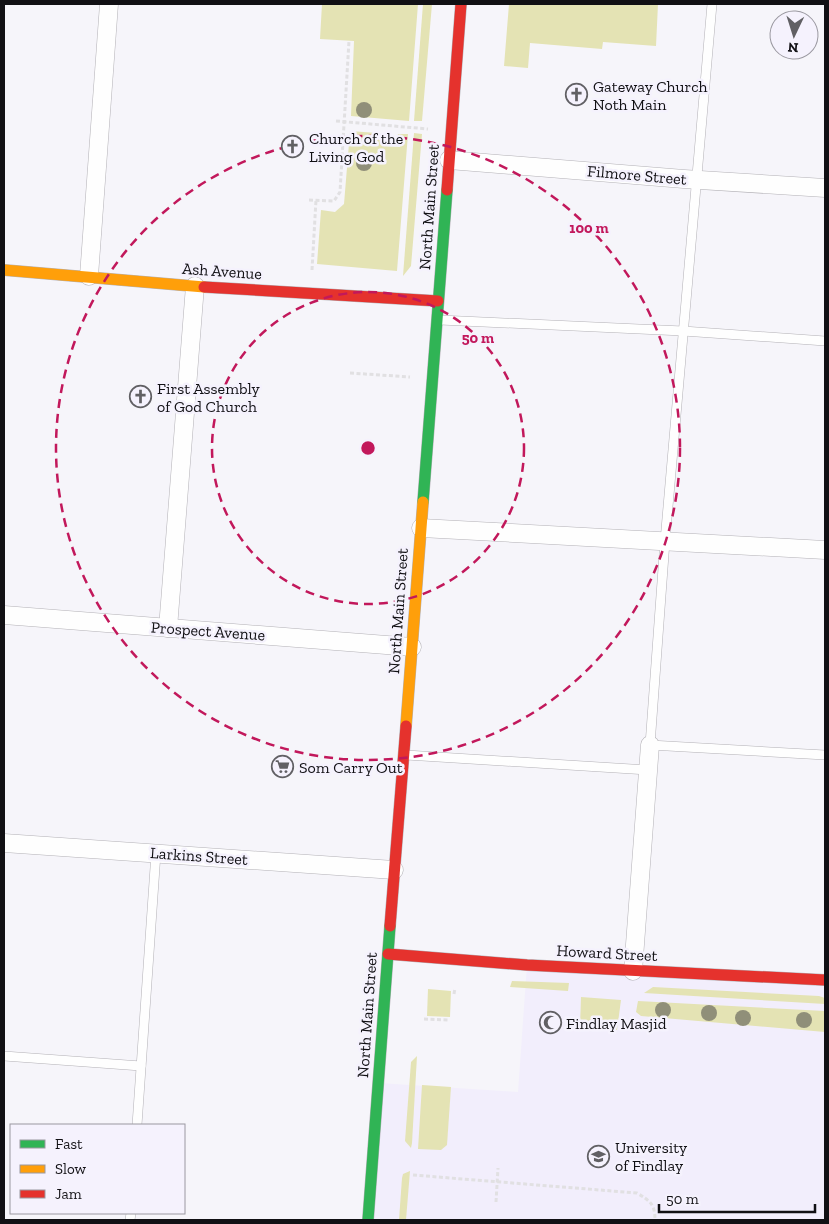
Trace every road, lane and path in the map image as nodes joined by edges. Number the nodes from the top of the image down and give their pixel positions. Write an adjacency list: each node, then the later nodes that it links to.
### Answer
1 (109, 4): 14 (street)
2 (461, 4): 7 (main road, North Main Street)
3 (712, 4): 9 (lane)
4 (349, 41): 6 (path)
5 (336, 121): 6 (path)
6 (345, 122): 7 (path); 12 (path)
7 (452, 131): 8 (main road, North Main Street)
8 (449, 160): 9 (street, Filmore Street); 17 (main road, North Main Street)
9 (696, 180): 10 (street, Filmore Street); 19 (lane)
10 (825, 188)
11 (309, 200): 12 (path)
12 (316, 200): 16 (path)
13 (4, 270): 14 (main road, Ash Avenue)
14 (89, 276): 15 (main road, Ash Avenue)
15 (195, 286): 16 (main road, Ash Avenue); 27 (street)
16 (310, 294): 17 (main road, Ash Avenue)
17 (438, 301): 18 (main road, North Main Street)
18 (437, 320): 19 (lane); 22 (main road, North Main Street)
19 (683, 331): 20 (lane); 24 (lane)
20 (825, 341)
21 (350, 373): 22 (path)
22 (432, 379): 23 (main road, North Main Street)
23 (421, 528): 24 (street); 28 (main road, North Main Street)
24 (665, 541): 25 (street); 29 (lane)
25 (825, 550)
26 (4, 615): 27 (street, Prospect Avenue)
27 (168, 628): 28 (street, Prospect Avenue)
28 (412, 647): 30 (main road, North Main Street)
29 (650, 745): 31 (lane); 32 (street)
30 (403, 754): 32 (lane); 35 (main road, North Main Street)
31 (825, 756)
32 (648, 770): 37 (street)
33 (4, 842): 34 (street, Larkins Street)
34 (156, 853): 35 (street, Larkins Street); 44 (lane)
35 (394, 870): 36 (main road, North Main Street)
36 (388, 954): 37 (main road, Howard Street); 50 (main road, North Main Street)
37 (633, 971): 38 (main road, Howard Street)
38 (825, 980)
39 (455, 988): 40 (path)
40 (454, 994)
41 (424, 1018): 42 (path)
42 (450, 1020)
43 (4, 1056): 44 (lane)
44 (141, 1066): 45 (lane)
45 (137, 1124)
46 (498, 1168): 48 (path)
47 (413, 1175): 48 (path)
48 (498, 1183): 49 (path); 51 (path)
49 (496, 1202)
50 (368, 1220)
51 (655, 1220)

